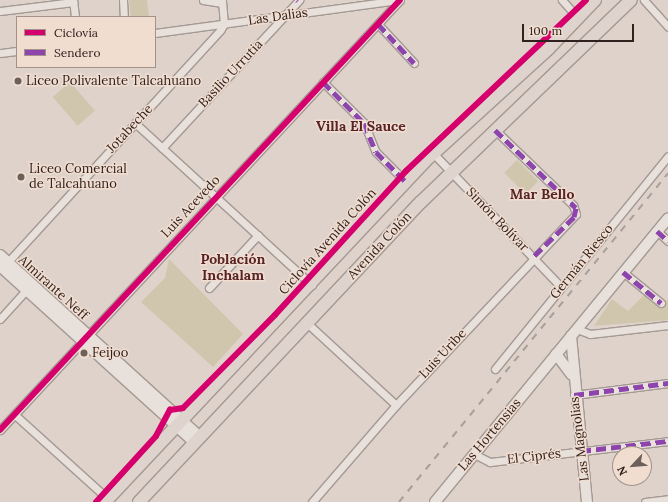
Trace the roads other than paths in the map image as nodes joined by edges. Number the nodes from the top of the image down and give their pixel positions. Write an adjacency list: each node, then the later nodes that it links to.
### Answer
1 (123, 0): 14 (street)
2 (203, 0): 10 (street)
3 (298, 0): 12 (street, Basilio Urrutia)
4 (400, 0): 12 (street, Las Dalias); 17 (street, Luis Acevedo)
5 (562, 0): 15 (street)
6 (595, 0): 15 (main road, Avenida Colón)
7 (631, 0): 25 (main road, Avenida Colón)
8 (644, 0): 18 (street)
9 (73, 1): 11 (street); 13 (street)
10 (222, 1): 16 (street)
11 (0, 11)
12 (286, 15): 16 (street, Las Dalias); 26 (street, Basilio Urrutia)
13 (75, 16)
14 (124, 16)
15 (578, 18): 27 (main road, Avenida Colón)
16 (224, 24): 19 (street, Las Dalias); 24 (street, Jotabeche)
17 (378, 24): 22 (street); 23 (street, Luis Acevedo)
18 (668, 27)
19 (156, 33)
20 (16, 51): 21 (street)
21 (0, 53)
22 (414, 63)
23 (323, 82): 30 (street); 31 (street, Luis Acevedo)
24 (135, 123): 26 (street); 37 (street, Jotabeche)
25 (495, 130): 29 (main road, Avenida Colón); 36 (street, Luis Uribe)
26 (162, 148): 31 (street)
27 (432, 153): 29 (street, Simón Bolívar); 30 (main road, Avenida Colón)
28 (668, 156): 41 (street, Germán Riesco)
29 (451, 172): 36 (street, Simón Bolívar); 45 (main road, Avenida Colón)
30 (406, 182): 39 (main road, Avenida Colón)
31 (215, 197): 34 (street); 48 (street, Luis Acevedo)
32 (668, 218): 33 (street, Las Hortensias)
33 (657, 231): 35 (street); 38 (street, Las Hortensias)
34 (258, 235): 39 (street); 42 (street)
35 (668, 240)
36 (532, 257): 41 (street, Simón Bolívar); 53 (street, Luis Uribe)
37 (2, 262): 40 (street, Almirante Neff)
38 (623, 272): 43 (street); 47 (street, Las Hortensias)
39 (312, 285): 55 (main road, Avenida Colón)
40 (29, 287): 44 (street); 48 (street, Almirante Neff)
41 (561, 287): 50 (street, Germán Riesco)
42 (209, 288)
43 (661, 303)
44 (0, 319)
45 (307, 323): 53 (street); 57 (main road, Avenida Colón)
46 (668, 325): 47 (street)
47 (574, 332): 49 (street, Las Hortensias)
48 (85, 337): 54 (street, Luis Acevedo); 55 (street, Almirante Neff)
49 (563, 356): 52 (street, Las Magnolias); 60 (street, Las Hortensias)
50 (495, 368)
51 (668, 383): 52 (street)
52 (574, 395): 59 (street, Las Magnolias)
53 (396, 405): 64 (street, Luis Uribe)
54 (15, 414): 56 (street, Luis Acevedo); 62 (street)
55 (178, 422): 57 (street, Almirante Neff); 62 (main road, Avenida Colón)
56 (0, 430)
57 (197, 440): 63 (main road, Avenida Colón)
58 (668, 441): 59 (street, El Ciprés)
59 (581, 451): 60 (street, El Ciprés); 66 (street, Las Magnolias)
60 (474, 454): 65 (street, Las Hortensias)
61 (668, 499): 67 (street)
62 (107, 500)
63 (139, 502)
64 (312, 502)
65 (435, 502)
66 (587, 502)
67 (645, 502)

